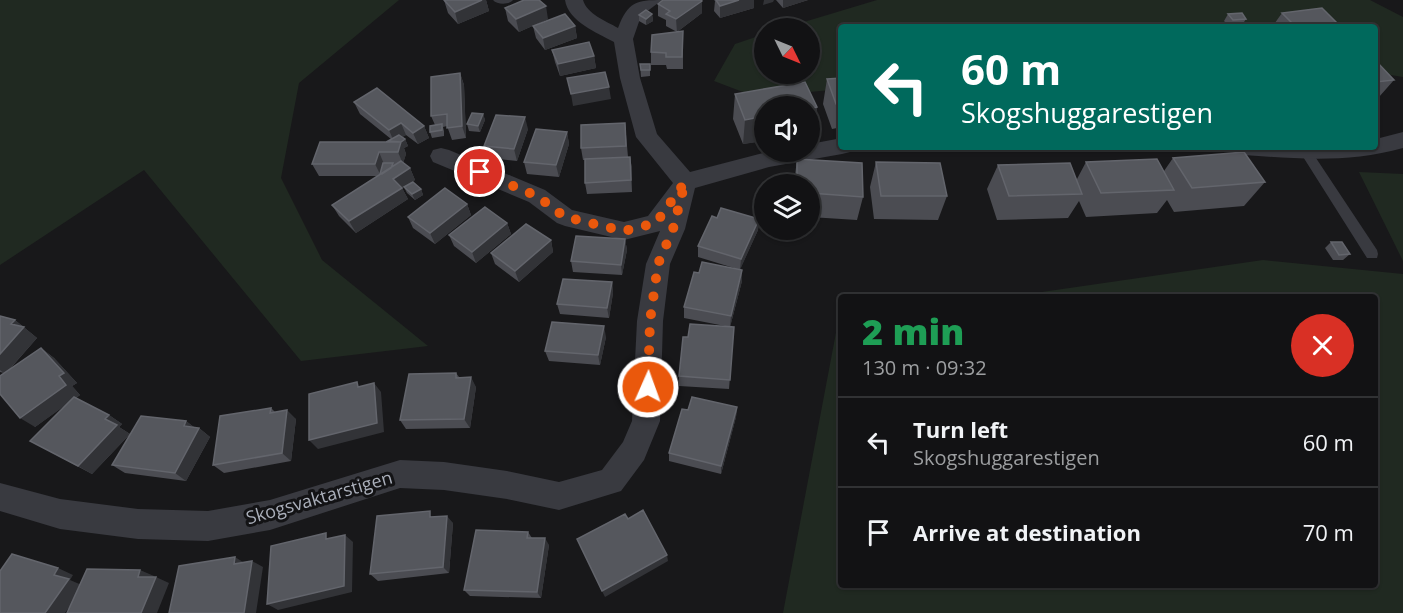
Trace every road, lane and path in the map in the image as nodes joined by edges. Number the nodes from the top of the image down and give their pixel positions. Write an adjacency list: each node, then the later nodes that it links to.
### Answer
1 (498, 0): 2 (lane)
2 (508, 0)
3 (574, 0): 5 (street)
4 (653, 0): 5 (street)
5 (624, 39): 13 (street)
6 (1403, 140): 8 (street)
7 (838, 147): 13 (street)
8 (1378, 148)
9 (1281, 150): 11 (street)
10 (1359, 150): 11 (street)
11 (1306, 152): 14 (lane)
12 (441, 156): 13 (street)
13 (685, 182): 15 (street, Skogsvaktarstigen)
14 (1372, 254)
15 (0, 497)

